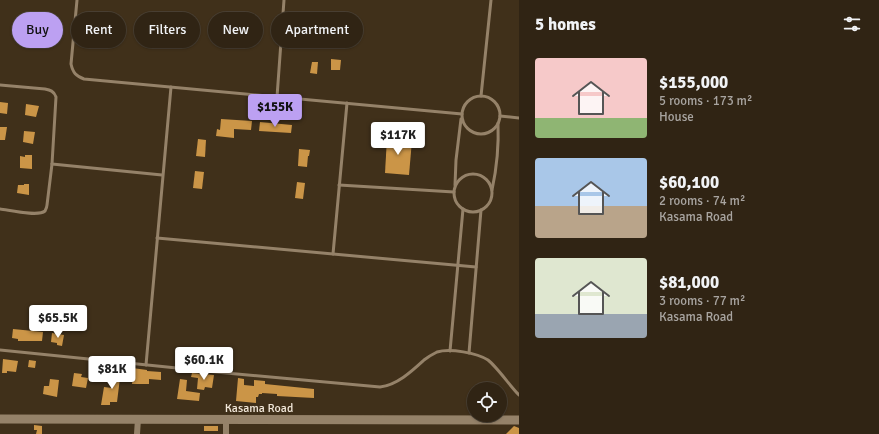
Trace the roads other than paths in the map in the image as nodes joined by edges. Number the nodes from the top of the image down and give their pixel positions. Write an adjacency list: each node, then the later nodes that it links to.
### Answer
1 (77, 0): 5 (lane)
2 (284, 0): 7 (lane)
3 (491, 0): 6 (lane)
4 (0, 86): 13 (lane)
5 (171, 87): 7 (lane); 14 (lane)
6 (481, 96): 9 (lane); 10 (lane)
7 (277, 97): 8 (lane)
8 (347, 103): 9 (lane); 15 (lane)
9 (462, 116): 12 (lane); 16 (lane)
10 (500, 116): 11 (lane); 12 (lane)
11 (519, 118)
12 (498, 123): 18 (lane)
13 (52, 164): 14 (lane); 19 (lane)
14 (162, 175): 22 (lane)
15 (339, 185): 17 (lane); 23 (lane)
16 (455, 185): 17 (lane); 18 (lane)
17 (454, 192): 20 (lane)
18 (492, 192): 21 (lane)
19 (0, 209)
20 (463, 209): 21 (lane); 24 (lane)
21 (481, 210): 25 (lane)
22 (157, 238): 23 (lane); 29 (lane)
23 (333, 254): 24 (lane)
24 (458, 266): 25 (lane); 27 (lane)
25 (476, 268): 28 (lane)
26 (0, 350): 29 (lane)
27 (450, 351): 28 (lane); 29 (lane)
28 (469, 353): 30 (lane)
29 (146, 364)
30 (519, 395)
31 (0, 419): 32 (street, Kasama Road)
32 (138, 419): 33 (street, Kasama Road); 35 (street)
33 (226, 420): 34 (street, Kasama Road); 36 (street)
34 (519, 420)
35 (137, 434)
36 (226, 434)

